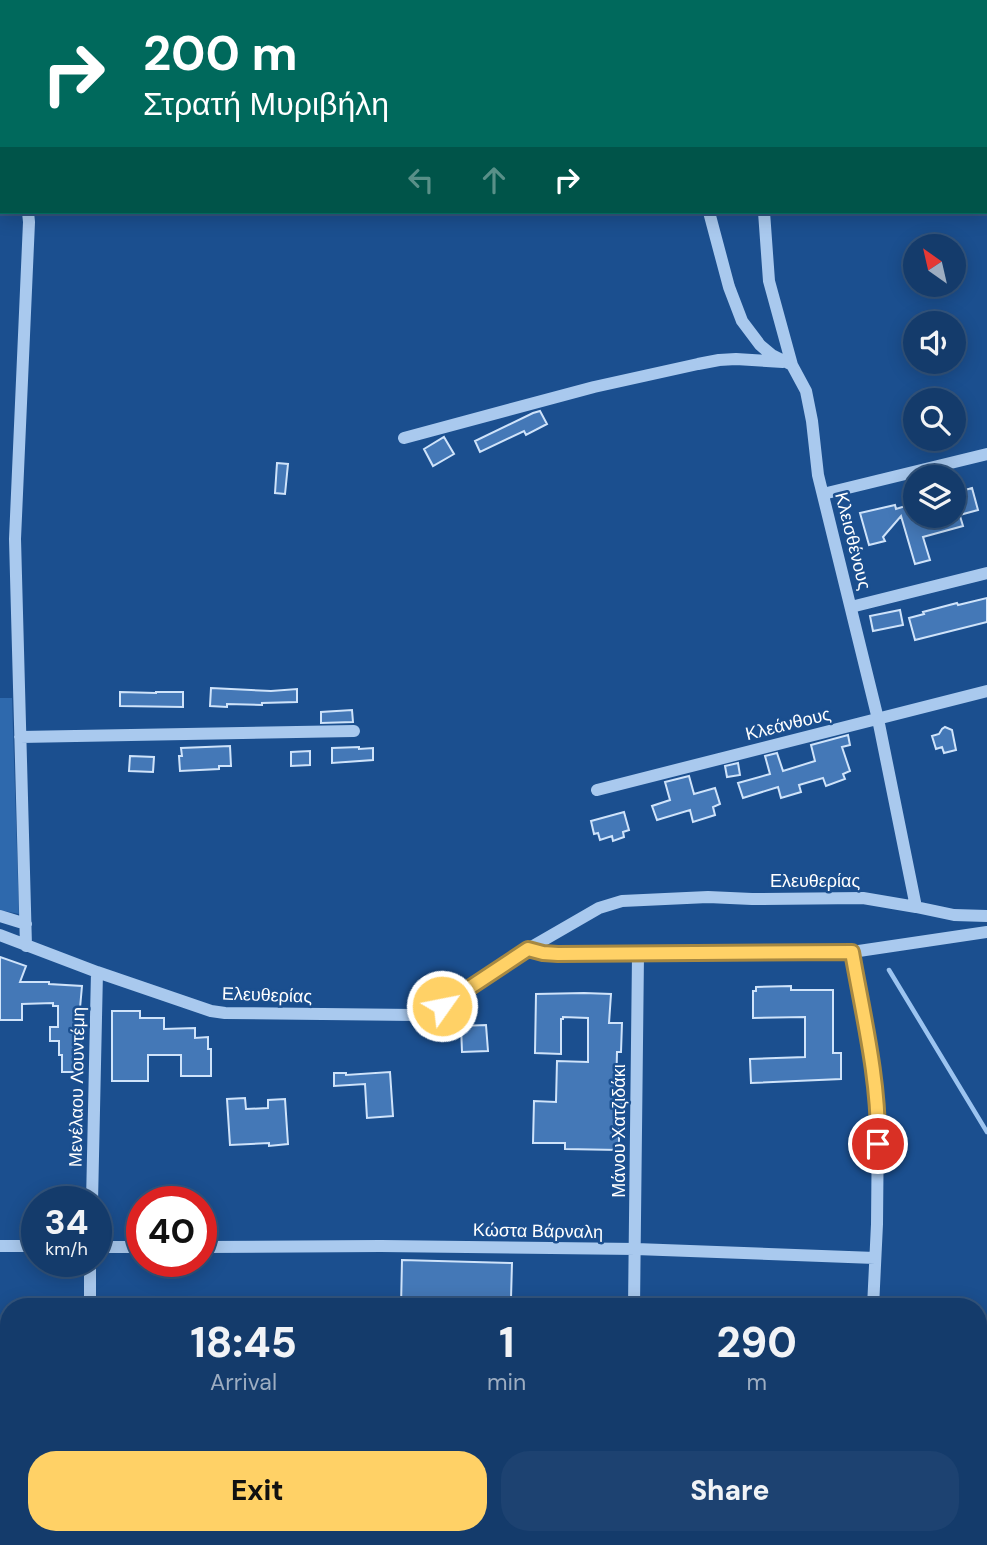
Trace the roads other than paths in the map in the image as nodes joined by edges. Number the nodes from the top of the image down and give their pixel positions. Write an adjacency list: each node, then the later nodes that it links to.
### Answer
1 (28, 214): 13 (street)
2 (710, 214): 4 (street, Κλεισθένους)
3 (764, 214): 4 (street)
4 (789, 364): 5 (street); 7 (street, Κλεισθένους)
5 (404, 438)
6 (987, 454): 7 (street)
7 (823, 495): 9 (street, Κλεισθένους)
8 (987, 573): 9 (street)
9 (851, 607): 11 (street, Κλεισθένους)
10 (987, 691): 11 (street, Κλεάνθους)
11 (873, 720): 14 (street, Κλεάνθους); 15 (street, Κλεισθένους)
12 (354, 731): 13 (street)
13 (20, 737): 18 (street)
14 (597, 790)
15 (916, 907): 17 (street, Ελευθερίας); 22 (street, Ελευθερίας)
16 (0, 916): 18 (street)
17 (987, 916)
18 (26, 924): 21 (street)
19 (987, 932): 23 (street)
20 (0, 935): 21 (street, Ελευθερίας)
21 (26, 946): 25 (street, Ελευθερίας)
22 (528, 949): 24 (street); 25 (street, Ελευθερίας)
23 (852, 952): 24 (street); 31 (street)
24 (638, 955): 30 (street, Μάνου Χατζιδάκι)
25 (97, 972): 26 (street, Μενέλαου Λουντέμη)
26 (92, 1186)
27 (0, 1246): 28 (street)
28 (21, 1247)
29 (217, 1247): 30 (street, Κώστα Βάρναλη)
30 (636, 1249): 31 (street, Κώστα Βάρναλη); 34 (street, Μάνου Χατζιδάκι)
31 (875, 1258): 35 (street)
32 (90, 1277): 33 (street)
33 (90, 1298)
34 (634, 1298)
35 (873, 1298)

